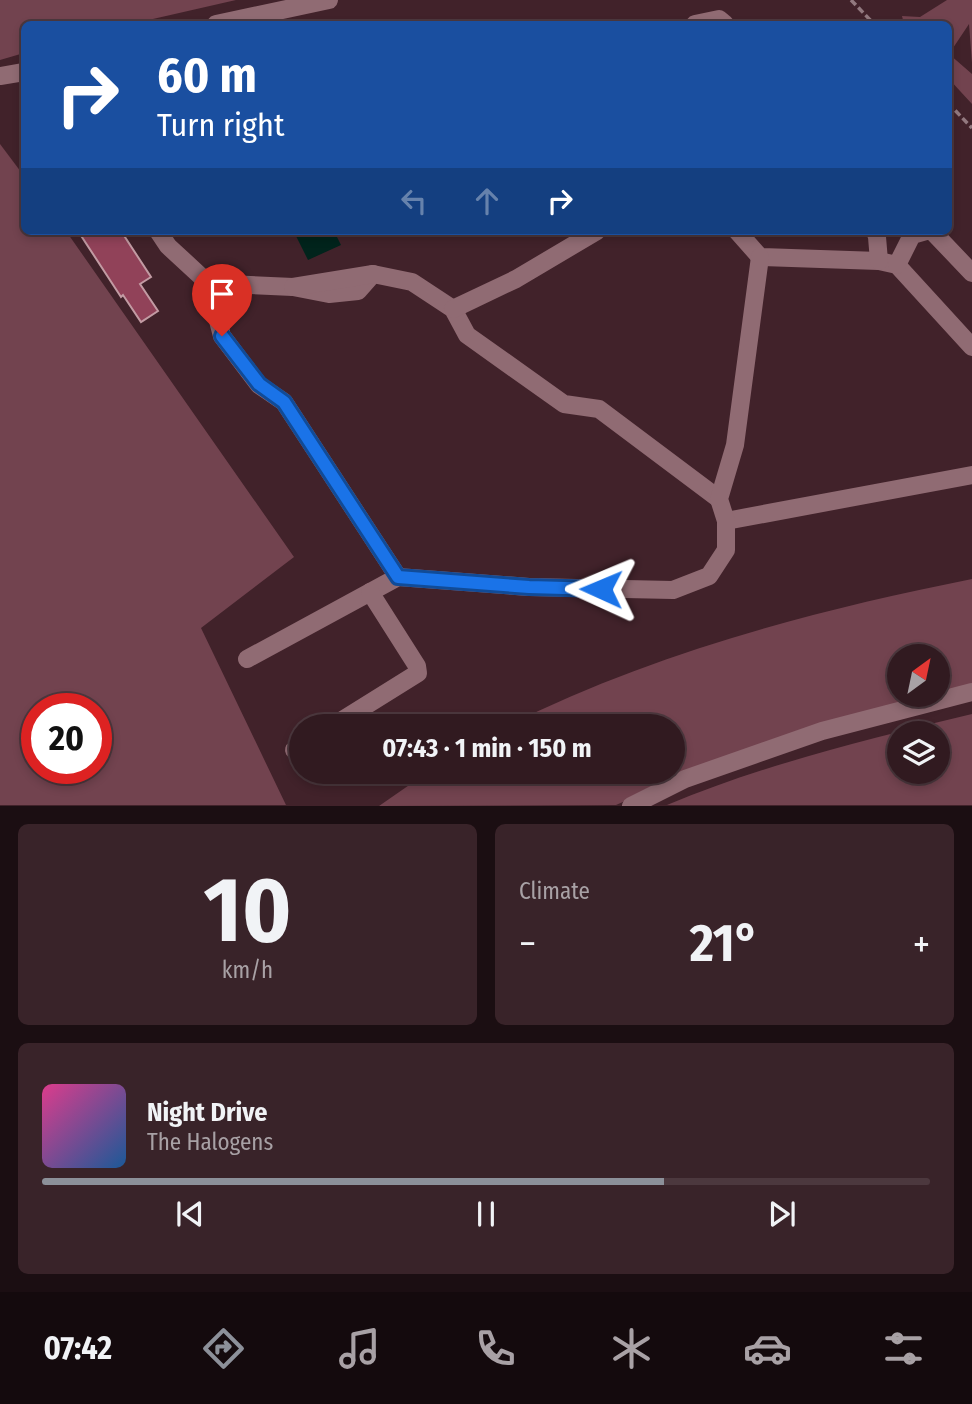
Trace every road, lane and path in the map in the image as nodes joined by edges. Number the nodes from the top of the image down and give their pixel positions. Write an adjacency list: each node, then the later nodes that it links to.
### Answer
1 (330, 0): 3 (street)
2 (851, 0): 5 (path)
3 (299, 3): 4 (street)
4 (228, 21)
5 (871, 21)
6 (21, 72): 7 (street)
7 (0, 76)
8 (952, 107): 9 (path)
9 (972, 128)
10 (161, 235): 19 (street)
11 (590, 235): 20 (street)
12 (741, 235): 16 (street)
13 (876, 235): 17 (street)
14 (912, 235): 17 (street)
15 (936, 235): 18 (street)
16 (760, 257): 17 (street); 23 (street)
17 (888, 263): 21 (street)
18 (972, 273)
19 (208, 284): 20 (street); 25 (street)
20 (453, 309): 23 (street)
21 (972, 347)
22 (972, 475): 24 (street)
23 (719, 499): 24 (street)
24 (726, 521): 25 (street)
25 (398, 577): 26 (street)
26 (370, 592): 27 (street); 29 (street)
27 (247, 659)
28 (972, 692): 30 (street)
29 (352, 714)
30 (631, 806)

